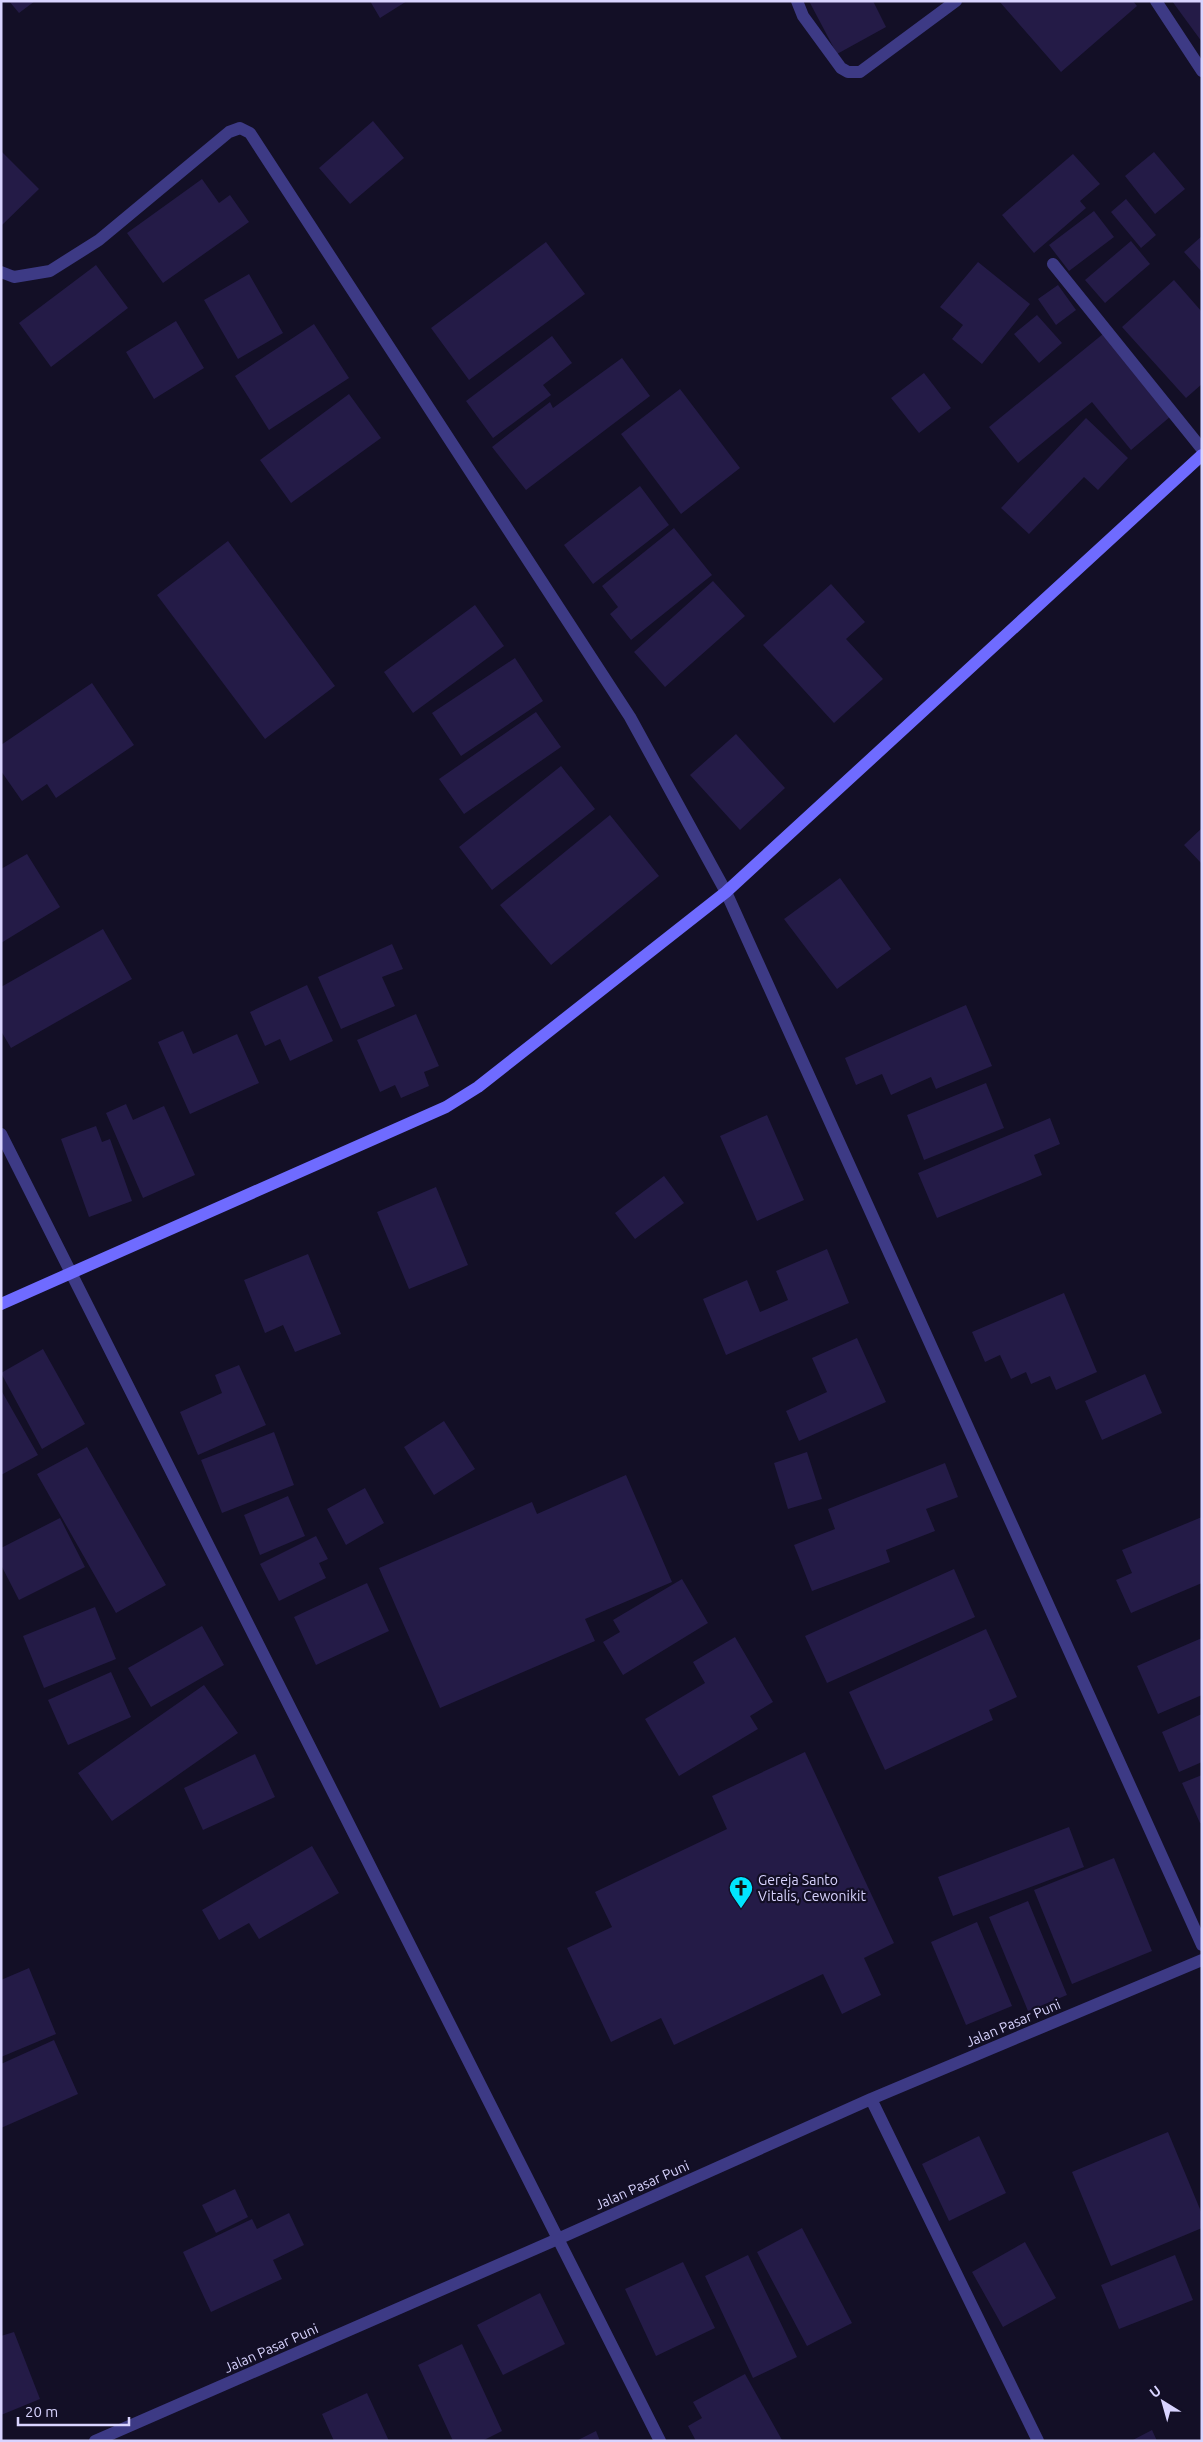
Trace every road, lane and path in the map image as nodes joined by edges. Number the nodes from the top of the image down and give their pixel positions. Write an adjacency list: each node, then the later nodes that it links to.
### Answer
1 (798, 1): 2 (street)
2 (956, 1)
3 (1156, 1): 4 (street)
4 (1202, 71)
5 (1054, 264): 7 (street)
6 (1, 272): 9 (street)
7 (1202, 449)
8 (1202, 455): 9 (street)
9 (726, 892): 11 (street); 13 (street)
10 (1, 1134): 11 (street)
11 (72, 1274): 12 (street); 16 (street)
12 (1, 1304)
13 (1202, 1945)
14 (1202, 1960): 15 (street, Jalan Pasar Puni)
15 (871, 2099): 16 (street, Jalan Pasar Puni); 19 (street)
16 (560, 2238): 17 (street, Jalan Pasar Puni); 18 (street)
17 (95, 2441)
18 (660, 2441)
19 (1038, 2441)

